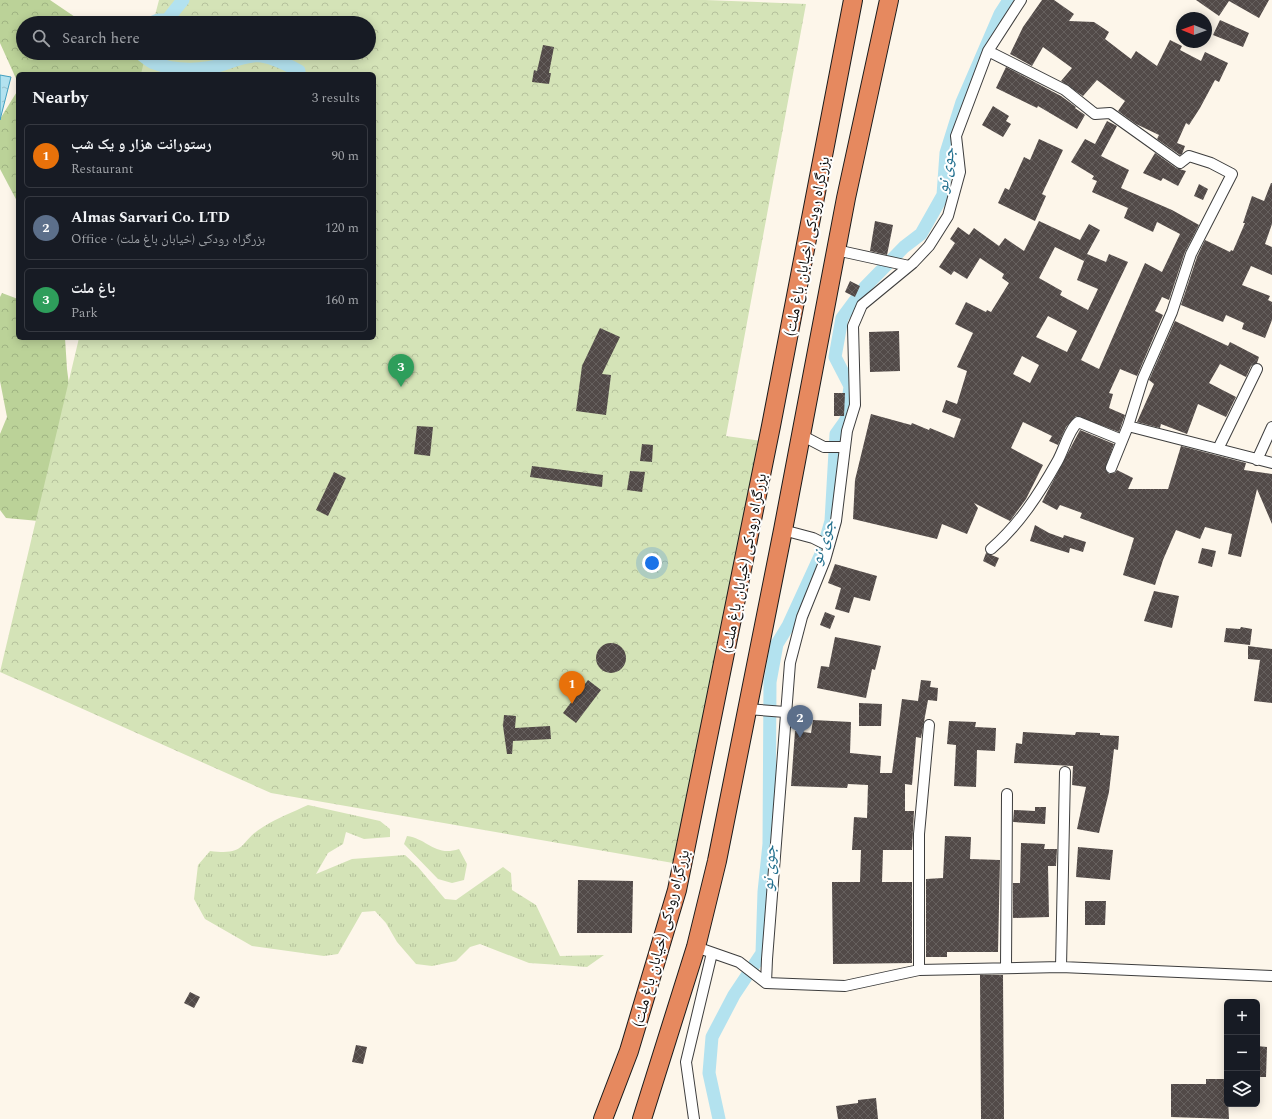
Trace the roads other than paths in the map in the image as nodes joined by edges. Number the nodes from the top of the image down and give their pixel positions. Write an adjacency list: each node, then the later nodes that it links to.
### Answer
1 (853, 0): 31 (highway, بزرگراه رودکی (خیابان باغ ملت))
2 (889, 0): 5 (highway, بزرگراه رودکی (خیابان باغ ملت))
3 (1020, 0): 4 (street)
4 (988, 52): 6 (street); 8 (street)
5 (836, 250): 6 (street); 10 (highway, بزرگراه رودکی (خیابان باغ ملت))
6 (909, 266): 12 (street)
7 (1257, 369): 13 (street)
8 (1128, 426): 11 (street); 13 (street)
9 (1272, 427): 14 (street)
10 (801, 435): 12 (street); 17 (highway, بزرگراه رودکی (خیابان باغ ملت))
11 (1122, 440): 16 (street); 19 (street)
12 (841, 447): 18 (street)
13 (1218, 449): 14 (street)
14 (1257, 460): 15 (street)
15 (1272, 463)
16 (1111, 468)
17 (784, 530): 18 (street); 20 (highway, بزرگراه رودکی (خیابان باغ ملت))
18 (828, 545): 21 (street)
19 (991, 549)
20 (753, 710): 21 (street); 25 (highway, بزرگراه رودکی (خیابان باغ ملت))
21 (780, 712): 30 (street)
22 (929, 725): 28 (street)
23 (1065, 772): 26 (street)
24 (1007, 794): 27 (street)
25 (704, 950): 30 (street); 32 (highway, بزرگراه رودکی (خیابان باغ ملت)); 33 (street)
26 (1061, 967): 27 (street); 29 (street)
27 (1006, 968): 28 (street)
28 (920, 970): 30 (street)
29 (1272, 976)
30 (766, 983)
31 (603, 1119)
32 (642, 1119)
33 (694, 1119)

